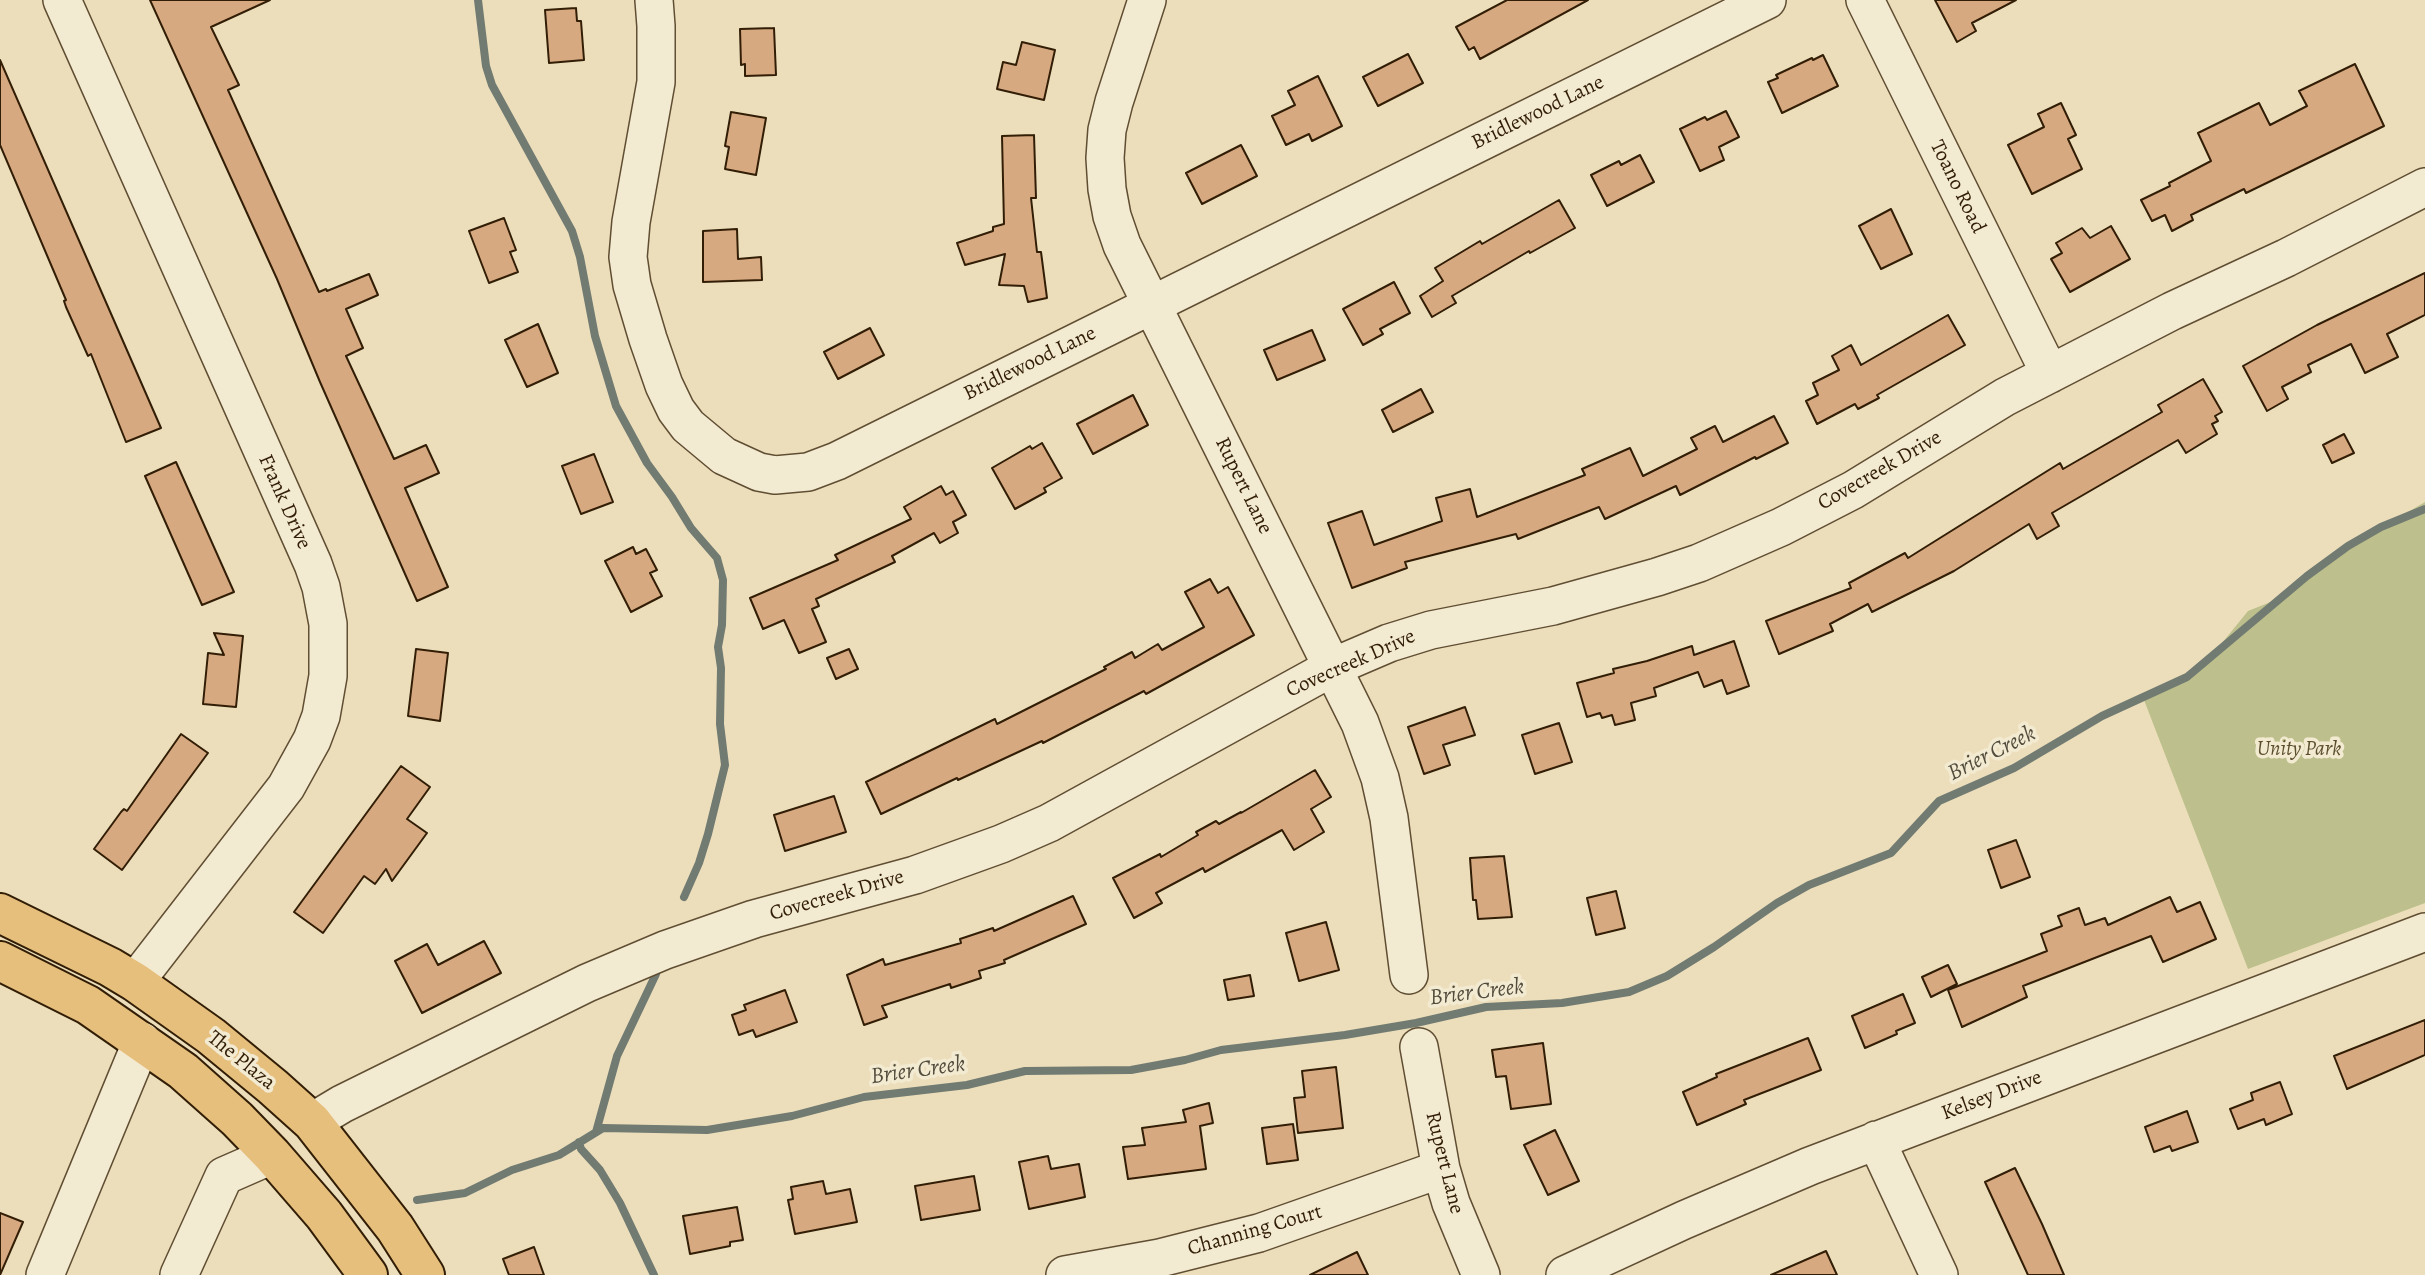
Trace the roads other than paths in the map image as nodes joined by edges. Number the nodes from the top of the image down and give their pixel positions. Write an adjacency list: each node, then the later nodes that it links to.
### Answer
1 (62, 0): 14 (street, Frank Drive)
2 (653, 0): 7 (street, Bridlewood Lane)
3 (1147, 0): 7 (street, Rupert Lane)
4 (1767, 0): 7 (street, Bridlewood Lane)
5 (1865, 0): 8 (street, Toano Road)
6 (2425, 187): 8 (street, Covecreek Drive)
7 (1151, 305): 9 (street, Rupert Lane)
8 (2049, 374): 9 (street, Covecreek Drive)
9 (1333, 667): 13 (street, Rupert Lane); 18 (street, Covecreek Drive)
10 (0, 913): 14 (main road, The Plaza)
11 (2425, 932): 19 (street, Kelsey Drive)
12 (0, 961): 15 (main road, The Plaza)
13 (1409, 975)
14 (135, 982): 18 (main road, The Plaza)
15 (142, 1041): 17 (main road, The Plaza); 22 (street)
16 (1419, 1047): 21 (street, Rupert Lane)
17 (191, 1077): 18 (main road); 20 (main road, The Plaza)
18 (312, 1122): 25 (main road, The Plaza)
19 (1877, 1140): 28 (street, Kelsey Drive); 29 (street)
20 (272, 1155): 23 (street); 24 (main road, The Plaza)
21 (1441, 1169): 26 (street, Channing Court); 27 (street, Rupert Lane)
22 (45, 1275)
23 (179, 1275)
24 (368, 1275)
25 (425, 1275)
26 (1065, 1275)
27 (1481, 1275)
28 (1565, 1275)
29 (1938, 1275)

